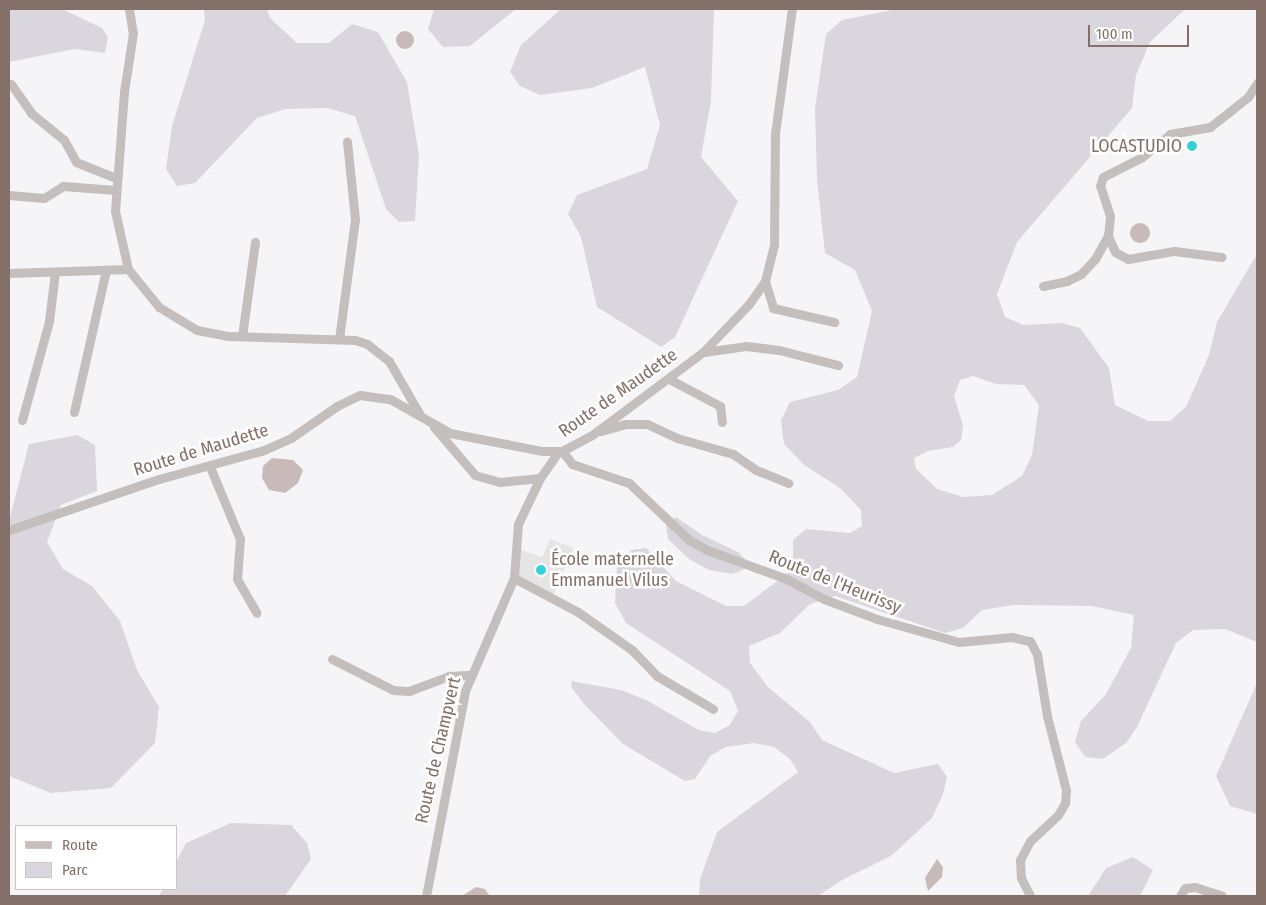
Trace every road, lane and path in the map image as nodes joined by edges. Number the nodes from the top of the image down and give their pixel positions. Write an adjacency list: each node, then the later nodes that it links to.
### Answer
1 (129, 9): 6 (street)
2 (792, 9): 16 (street, Route de Maudette)
3 (1257, 82): 9 (street)
4 (11, 84): 6 (street)
5 (347, 141): 20 (street)
6 (116, 178): 7 (street)
7 (116, 190): 8 (street); 12 (street)
8 (9, 194)
9 (1108, 236): 11 (street); 17 (street)
10 (255, 242): 19 (street)
11 (1222, 257)
12 (128, 269): 13 (street); 19 (street)
13 (106, 270): 14 (street); 24 (street)
14 (55, 272): 15 (street); 26 (street)
15 (9, 273)
16 (765, 281): 18 (street); 21 (street, Route de Maudette)
17 (1043, 286)
18 (834, 322)
19 (242, 336): 20 (street)
20 (339, 339): 25 (street)
21 (703, 352): 22 (street); 23 (street, Route de Maudette)
22 (838, 365)
23 (668, 379): 27 (street); 29 (street, Route de Maudette)
24 (74, 412)
25 (420, 415): 28 (street, Route de Maudette); 31 (street, Route de Maudette)
26 (22, 420)
27 (722, 422)
28 (432, 424): 30 (street, Route de Maudette); 32 (street)
29 (596, 432): 30 (street, Route de Maudette); 33 (street)
30 (560, 451): 32 (street, Route de Champvert); 41 (street, Route de l'Heurissy)
31 (210, 467): 34 (street, Route de Maudette); 36 (street)
32 (540, 478): 35 (street, Route de Champvert)
33 (789, 483)
34 (9, 530)
35 (514, 578): 38 (street, Route de Champvert); 39 (street)
36 (257, 613)
37 (332, 659): 38 (street)
38 (471, 675): 40 (street, Route de Champvert)
39 (713, 710)
40 (426, 896)
41 (1030, 896)
42 (1180, 896): 43 (street)
43 (1222, 896)

